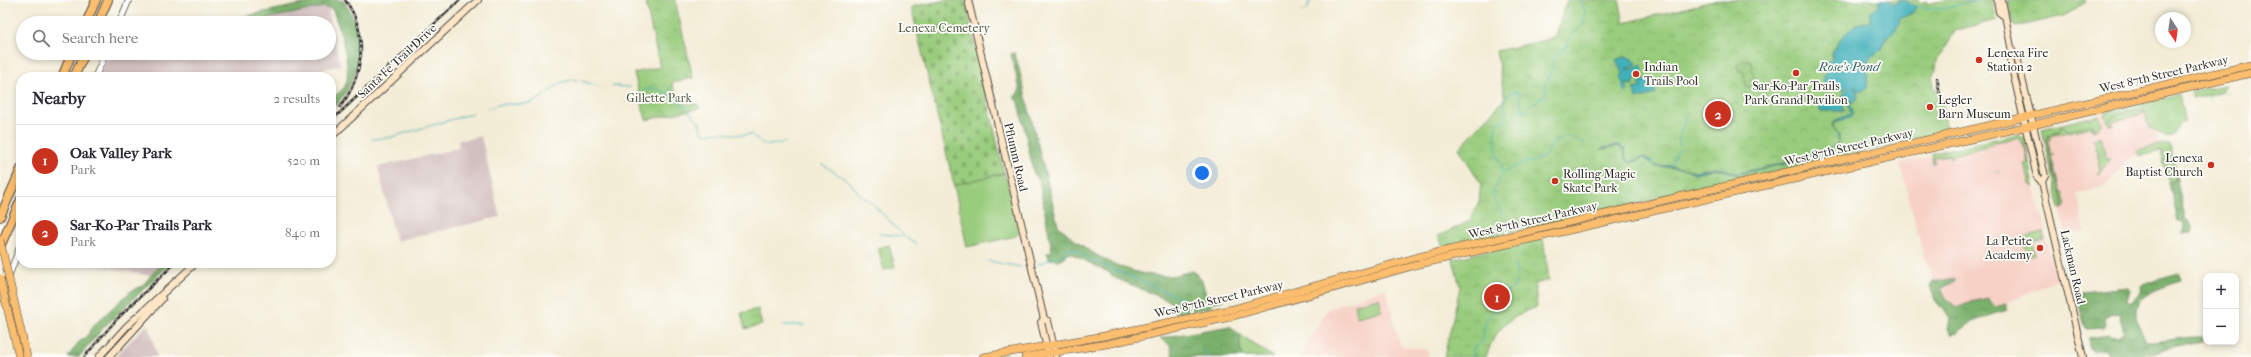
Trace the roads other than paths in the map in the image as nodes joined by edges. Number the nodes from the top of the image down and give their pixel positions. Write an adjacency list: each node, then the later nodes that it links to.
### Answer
1 (96, 0): 9 (highway)
2 (108, 0): 10 (highway)
3 (129, 0): 11 (street)
4 (478, 0): 24 (main road, Santa Fe Trail Drive)
5 (968, 0): 38 (main road, Pflumm Road)
6 (1997, 0): 8 (main road, Lackman Road)
7 (2002, 0): 8 (main road, Lackman Road)
8 (2003, 15): 22 (main road, Lackman Road)
9 (89, 16)
10 (101, 16)
11 (122, 16)
12 (69, 60): 16 (highway)
13 (82, 60): 17 (highway)
14 (103, 60): 18 (street)
15 (2251, 65): 20 (main road, West 87th Street Parkway)
16 (64, 72)
17 (76, 72)
18 (97, 72)
19 (2251, 73): 21 (main road, West 87th Street Parkway)
20 (2154, 87): 21 (main road); 22 (main road, West 87th Street Parkway)
21 (2100, 108): 23 (main road, West 87th Street Parkway)
22 (2027, 116): 23 (main road, Lackman Road); 34 (main road, West 87th Street Parkway)
23 (2029, 125): 37 (main road, West 87th Street Parkway); 45 (main road, Lackman Road)
24 (336, 132)
25 (16, 181): 27 (highway)
26 (16, 210): 29 (highway)
27 (0, 217)
28 (0, 240): 40 (main road, bridge)
29 (0, 247)
30 (16, 257): 33 (street)
31 (189, 270): 35 (main road); 36 (main road)
32 (0, 278): 39 (main road, bridge)
33 (0, 299)
34 (1175, 321): 37 (main road); 38 (main road, West 87th Street Parkway)
35 (122, 331): 36 (main road); 41 (main road)
36 (129, 336): 42 (main road)
37 (1133, 339): 38 (main road, West 87th Street Parkway)
38 (1051, 352): 43 (main road, West 87th Street Parkway); 44 (main road, West 87th Street Parkway)
39 (19, 357)
40 (27, 357)
41 (100, 357)
42 (109, 357)
43 (983, 357)
44 (1025, 357)
45 (2083, 357)

